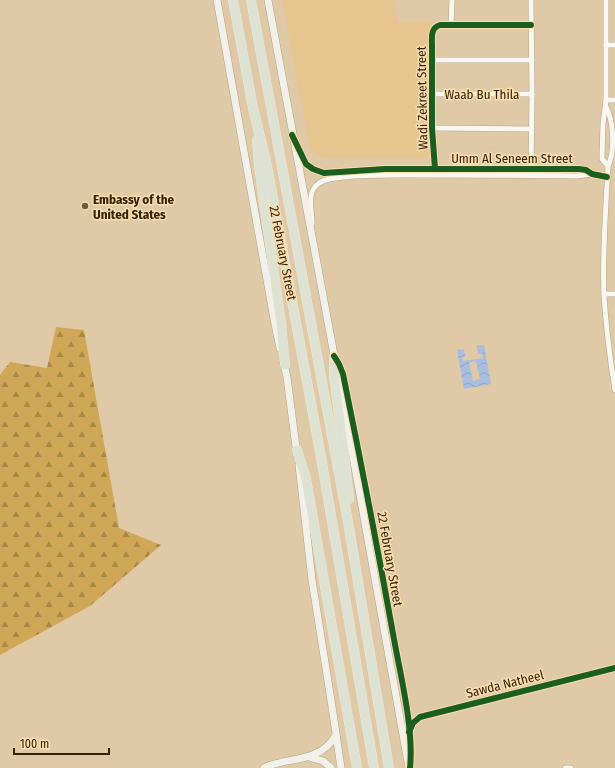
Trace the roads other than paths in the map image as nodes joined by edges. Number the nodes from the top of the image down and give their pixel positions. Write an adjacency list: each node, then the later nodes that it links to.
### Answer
1 (217, 0): 35 (main road, 22 February Street)
2 (233, 0): 19 (highway, 22 February Street)
3 (251, 0): 38 (highway, 22 February Street)
4 (268, 0): 22 (main road, 22 February Street)
5 (452, 0): 8 (street)
6 (531, 0): 9 (street)
7 (606, 0): 10 (street)
8 (451, 25): 9 (street, Wadi Zekreet Street); 12 (street, Wadi Zekreet Street)
9 (531, 25): 13 (street)
10 (606, 45): 11 (street); 16 (street)
11 (615, 45)
12 (432, 60): 13 (street); 14 (street, Wadi Zekreet Street)
13 (532, 60): 15 (street)
14 (432, 94): 15 (street, Waab Bu Thila); 20 (street, Wadi Zekreet Street)
15 (532, 94): 21 (street)
16 (606, 100): 17 (street); 18 (street)
17 (615, 100)
18 (606, 107): 23 (street); 24 (street)
19 (257, 123): 35 (highway); 49 (highway, 22 February Street)
20 (432, 128): 21 (street); 26 (street, Wadi Zekreet Street)
21 (532, 129): 27 (street)
22 (292, 135): 26 (street, Umm Al Seneem Street); 31 (main road, 22 February Street)
23 (602, 159): 24 (street); 25 (street)
24 (613, 159): 25 (street)
25 (608, 166): 30 (street)
26 (435, 169): 27 (street, Umm Al Seneem Street)
27 (531, 169): 28 (street, Umm Al Seneem Street); 29 (street)
28 (592, 174): 29 (street, Umm Al Seneem Street); 30 (street, Umm Al Seneem Street)
29 (531, 175): 31 (street, Umm Al Seneem Street)
30 (607, 177): 32 (street)
31 (313, 242): 34 (main road, 22 February Street)
32 (604, 294): 33 (street); 36 (street)
33 (615, 294)
34 (334, 356): 38 (highway); 40 (street, 22 February Street); 51 (main road, 22 February Street)
35 (285, 365): 37 (main road, 22 February Street)
36 (615, 390)
37 (297, 450): 43 (main road, 22 February Street); 48 (highway)
38 (348, 522): 50 (highway, 22 February Street)
39 (615, 668): 41 (street, Sawda Natheel)
40 (406, 710): 41 (street); 42 (street, 22 February Street)
41 (420, 717): 42 (street)
42 (410, 732): 51 (street, 22 February Street)
43 (336, 735): 44 (main road); 47 (main road, 22 February Street)
44 (307, 757): 45 (main road); 46 (main road)
45 (264, 768)
46 (331, 768)
47 (341, 768)
48 (357, 768)
49 (374, 768)
50 (389, 768)
51 (409, 768)
52 (565, 768): 53 (street)
53 (571, 768)

